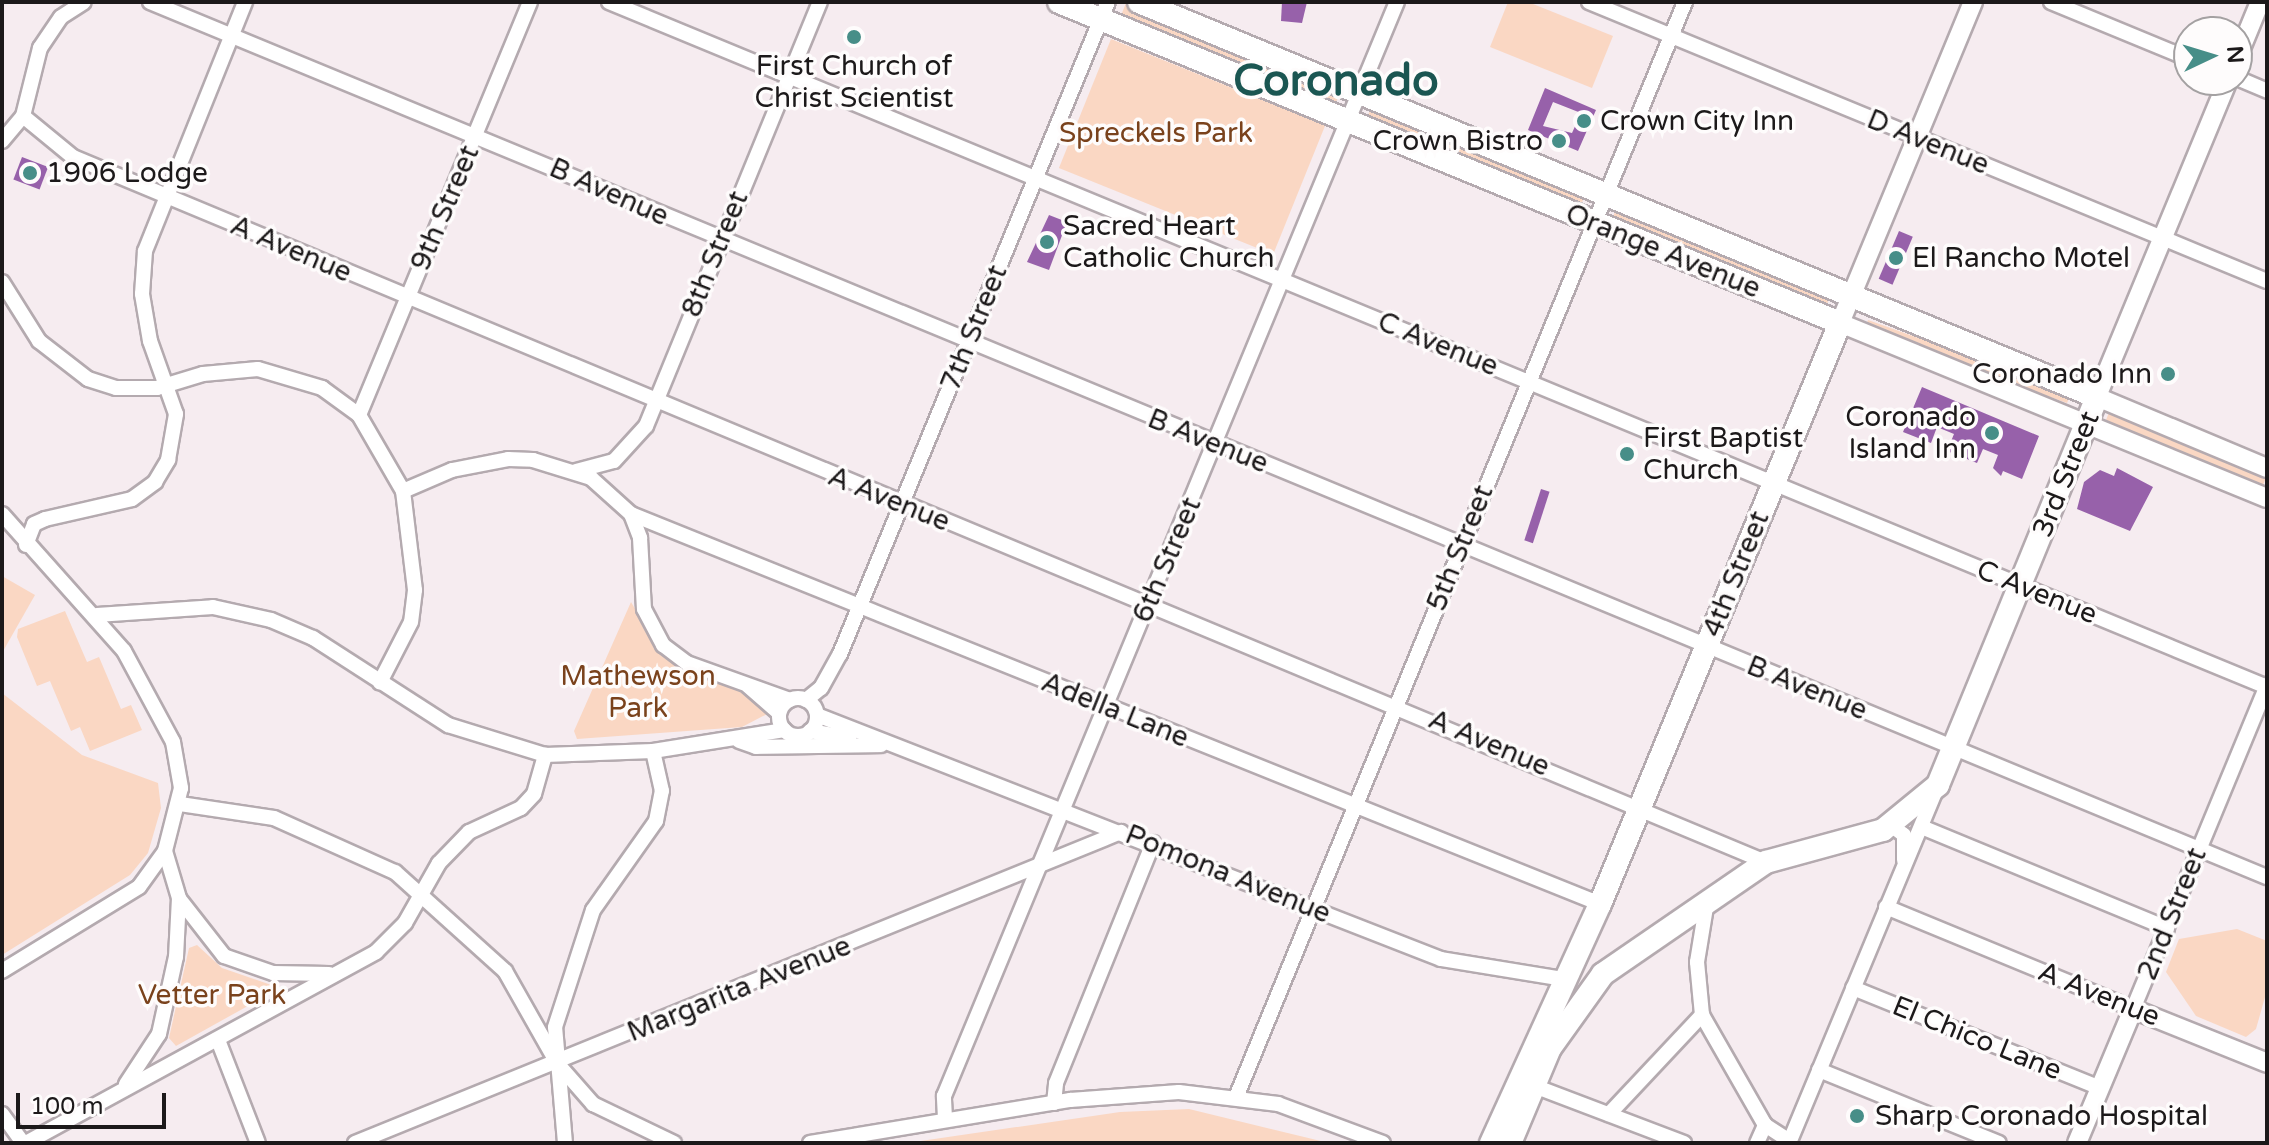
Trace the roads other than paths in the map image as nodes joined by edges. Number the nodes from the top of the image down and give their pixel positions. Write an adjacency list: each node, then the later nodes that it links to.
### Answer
1 (84, 2): 21 (street)
2 (150, 2): 15 (street, B Avenue)
3 (245, 2): 15 (street)
4 (530, 2): 23 (street, 9th Street)
5 (609, 2): 18 (street, C Avenue)
6 (820, 2): 18 (street, 8th Street)
7 (1059, 2): 14 (highway, Orange Avenue)
8 (1139, 2): 19 (highway, Orange Avenue)
9 (1397, 2): 19 (street, 6th Street)
10 (1589, 2): 16 (street, D Avenue)
11 (1685, 2): 16 (street, 5th Street)
12 (1973, 2): 24 (main road, 4th Street)
13 (2051, 2): 17 (street)
14 (1105, 11): 22 (highway, Orange Avenue); 26 (street, 7th Street)
15 (232, 35): 23 (street, B Avenue); 28 (street)
16 (1671, 36): 24 (street, D Avenue); 27 (street, 5th Street)
17 (2173, 52)
18 (790, 77): 26 (street, C Avenue); 31 (street, 8th Street)
19 (1360, 93): 22 (street, 6th Street); 27 (highway, Orange Avenue)
20 (2221, 96): 30 (main road, 3rd Street)
21 (23, 116): 25 (street); 28 (street, A Avenue)
22 (1348, 121): 29 (highway, Orange Avenue); 32 (street, 6th Street)
23 (476, 133): 31 (street, B Avenue); 36 (street, 9th Street)
24 (1917, 137): 30 (street, D Avenue); 35 (main road, 4th Street)
25 (2, 141)
26 (1036, 178): 32 (street, C Avenue); 38 (street, 7th Street)
27 (1606, 194): 29 (street, 5th Street); 35 (highway, Orange Avenue)
28 (166, 195): 36 (street, A Avenue); 40 (street)
29 (1594, 222): 37 (highway, Orange Avenue); 39 (street, 5th Street)
30 (2163, 238): 33 (street, D Avenue); 41 (main road, 3rd Street)
31 (721, 241): 38 (street, B Avenue); 42 (street, 8th Street)
32 (1283, 280): 39 (street, C Avenue); 45 (street, 6th Street)
33 (2267, 281)
34 (2, 282): 40 (street)
35 (1852, 296): 37 (main road, 4th Street); 41 (highway, Orange Avenue)
36 (407, 299): 42 (street, A Avenue); 43 (street, 9th Street)
37 (1840, 323): 44 (main road, Orange Avenue); 48 (highway, 4th Street)
38 (968, 343): 45 (street, B Avenue); 51 (street, 7th Street)
39 (1528, 382): 48 (street, C Avenue); 56 (street, 5th Street)
40 (169, 385): 43 (street); 55 (street)
41 (2097, 397): 44 (highway, 3rd Street); 46 (main road, Orange Avenue)
42 (655, 403): 47 (street, 8th Street); 51 (street, A Avenue)
43 (359, 415): 49 (street)
44 (2087, 424): 50 (main road, Orange Avenue); 57 (highway, 3rd Street)
45 (1215, 444): 56 (street, B Avenue); 58 (street, 6th Street)
46 (2267, 468)
47 (576, 471): 49 (street); 53 (street)
48 (1774, 483): 57 (street, C Avenue); 61 (highway, 4th Street)
49 (403, 491): 64 (street)
50 (2267, 498)
51 (902, 504): 58 (street, A Avenue); 59 (street, 7th Street)
52 (2, 514): 55 (street)
53 (631, 514): 59 (street, Adella Lane); 63 (street)
54 (2, 534): 55 (street)
55 (26, 545): 60 (street)
56 (1461, 545): 61 (street, B Avenue); 68 (street, 5th Street)
57 (2020, 585): 65 (street, C Avenue); 77 (highway, 3rd Street)
58 (1149, 603): 68 (street, A Avenue); 69 (street, 6th Street)
59 (860, 606): 62 (street, 7th Street); 69 (street, Adella Lane)
60 (97, 615): 64 (street, Pomona Avenue); 81 (street)
61 (1706, 647): 77 (street, B Avenue); 83 (highway, 4th Street)
62 (840, 654): 67 (street, 7th Street); 71 (street, 7th Street)
63 (738, 679): 66 (street); 70 (street)
64 (380, 682): 79 (street, Pomona Avenue)
65 (2267, 686): 89 (street, 2nd Street)
66 (790, 700): 67 (street); 70 (street)
67 (806, 700): 71 (street)
68 (1395, 704): 82 (street, 5th Street); 83 (street, A Avenue)
69 (1107, 707): 82 (street, Adella Lane); 84 (street, 6th Street)
70 (779, 714): 72 (street); 75 (street)
71 (816, 714): 73 (street); 76 (street, Pomona Avenue)
72 (784, 730): 73 (street); 74 (street)
73 (810, 731): 76 (street)
74 (739, 741): 75 (street, Pomona Avenue); 76 (street, Pomona Avenue)
75 (706, 743): 78 (street, Pomona Avenue)
76 (897, 745): 84 (street, Pomona Avenue)
77 (1953, 748): 80 (highway, 3rd Street); 89 (street, B Avenue)
78 (653, 751): 79 (street, Pomona Avenue); 109 (street)
79 (545, 755): 95 (street)
80 (1938, 785): 85 (highway); 86 (street, 3rd Street)
81 (180, 804): 90 (street); 95 (street)
82 (1353, 805): 98 (street, Adella Lane); 100 (street, 5th Street)
83 (1642, 807): 91 (street, A Avenue); 98 (highway, 4th Street)
84 (1065, 809): 87 (street, Pomona Avenue); 93 (street, 6th Street)
85 (1891, 825): 91 (highway); 92 (street)
86 (1924, 828): 92 (street, 3rd Street); 101 (street)
87 (1121, 832): 88 (street, Pomona Avenue); 93 (street, Margarita Avenue)
88 (1153, 843): 100 (street, Pomona Avenue); 116 (street)
89 (2199, 849): 94 (street, B Avenue); 101 (street, 2nd Street)
90 (165, 851): 96 (street); 103 (street)
91 (1766, 862): 97 (highway)
92 (1903, 868): 99 (street, 3rd Street)
93 (1039, 869): 109 (street, Margarita Avenue); 119 (street, 6th Street)
94 (2267, 877)
95 (422, 893): 102 (street); 109 (street)
96 (179, 898): 102 (street); 114 (street)
97 (1707, 901): 107 (street); 130 (highway)
98 (1600, 904): 104 (highway, 4th Street)
99 (1886, 907): 105 (street, 3rd Street); 106 (street, A Avenue)
100 (1311, 908): 104 (street, Pomona Avenue); 115 (street, 5th Street)
101 (2167, 928): 106 (street, 2nd Street)
102 (356, 965): 108 (street)
103 (2, 971)
104 (1563, 979): 129 (highway, 4th Street)
105 (1853, 988): 111 (street, 3rd Street); 112 (street, El Chico Lane)
106 (2133, 1009): 110 (main road, A Avenue); 112 (main road, 2nd Street)
107 (1702, 1015): 118 (street); 120 (street)
108 (218, 1040): 114 (street); 123 (street)
109 (557, 1063): 124 (street, Margarita Avenue); 125 (street); 126 (street)
110 (2267, 1063)
111 (1819, 1070): 121 (street, 3rd Street); 133 (street)
112 (2100, 1088): 134 (main road, 2nd Street)
113 (1542, 1089): 118 (street)
114 (121, 1090): 122 (street)
115 (1237, 1095): 116 (street); 128 (street)
116 (1054, 1103): 119 (street)
117 (2, 1114): 122 (street)
118 (1609, 1114): 131 (street)
119 (945, 1118): 127 (street)
120 (1765, 1125): 121 (street); 132 (street)
121 (1789, 1142)
122 (24, 1143)
123 (258, 1143)
124 (355, 1143)
125 (565, 1143)
126 (674, 1143)
127 (810, 1143)
128 (1383, 1143)
129 (1491, 1143)
130 (1510, 1143)
131 (1684, 1143)
132 (1757, 1143)
133 (1999, 1143)
134 (2077, 1143)

